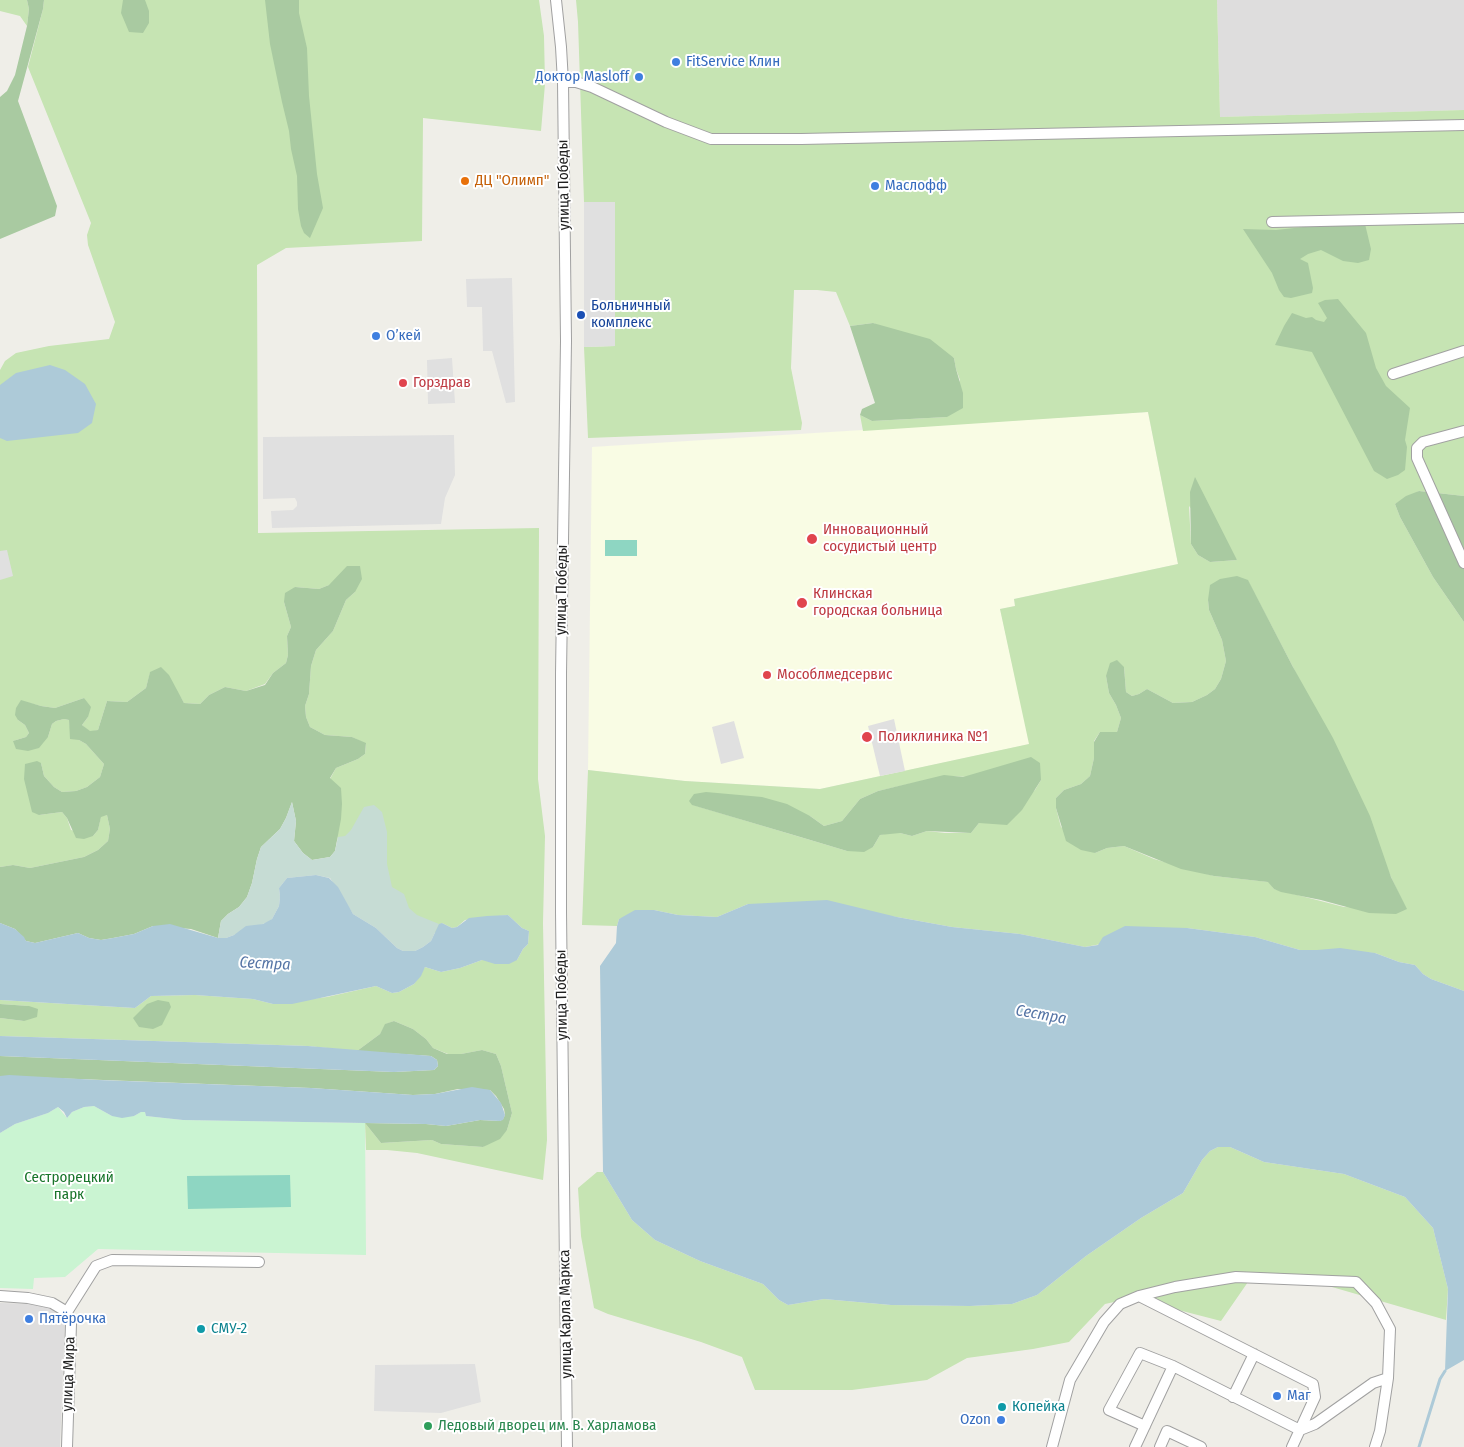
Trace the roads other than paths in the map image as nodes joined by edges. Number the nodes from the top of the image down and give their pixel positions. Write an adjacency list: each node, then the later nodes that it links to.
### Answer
1 (556, 0): 2 (street, улица Победы)
2 (563, 82): 3 (street); 10 (street, улица Победы)
3 (1464, 126)
4 (1464, 218): 5 (street)
5 (1272, 222)
6 (1464, 351): 7 (street)
7 (1393, 374)
8 (1464, 431): 9 (street)
9 (1464, 563)
10 (565, 1180): 22 (street, улица Карла Маркса)
11 (259, 1262): 14 (street)
12 (0, 1296): 14 (street)
13 (1139, 1296): 15 (street); 17 (street); 23 (street)
14 (67, 1312): 21 (street, улица Мира)
15 (1254, 1354): 18 (street); 20 (street)
16 (1173, 1366): 18 (street); 19 (street); 19 (street)
17 (1388, 1378): 20 (street); 28 (street)
18 (1233, 1396): 20 (street)
19 (1145, 1426): 24 (street)
20 (1300, 1430): 27 (street)
21 (67, 1447)
22 (567, 1447)
23 (1052, 1447)
24 (1135, 1447)
25 (1160, 1447): 26 (street)
26 (1201, 1447)
27 (1292, 1447)
28 (1375, 1447)

